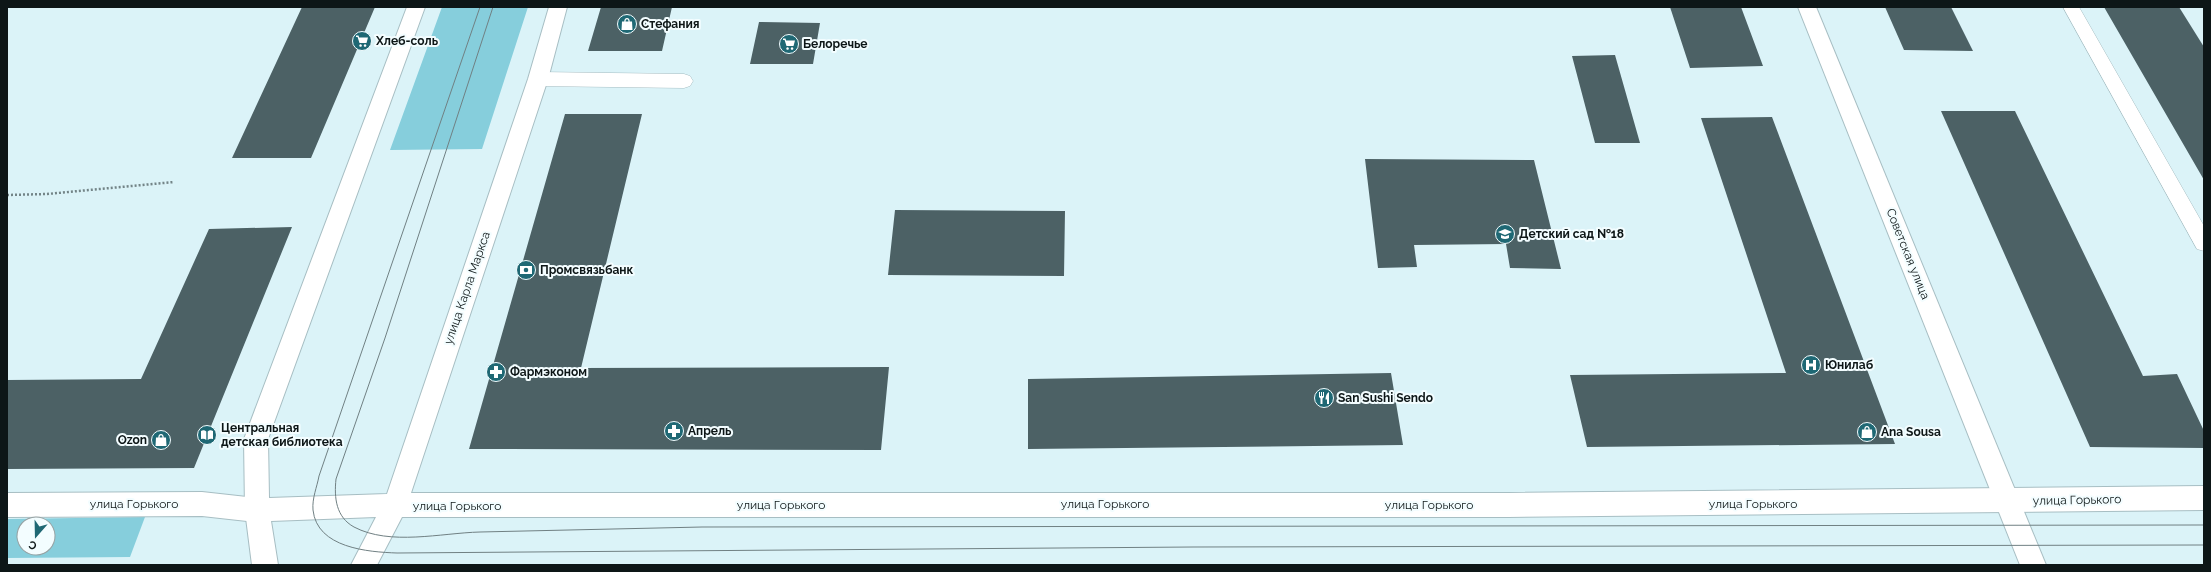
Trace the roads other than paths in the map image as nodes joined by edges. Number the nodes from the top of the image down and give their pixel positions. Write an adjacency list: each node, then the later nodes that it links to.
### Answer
1 (416, 7): 12 (main road)
2 (558, 7): 5 (main road, улица Карла Маркса)
3 (1807, 7): 9 (main road, Советская улица)
4 (2071, 7): 7 (lane)
5 (538, 78): 6 (lane); 11 (main road, улица Карла Маркса)
6 (684, 81)
7 (2204, 243)
8 (2204, 498): 9 (main road, улица Горького)
9 (2007, 502): 11 (main road, улица Горького); 15 (main road, Советская улица)
10 (7, 505): 12 (main road, улица Горького)
11 (394, 505): 12 (main road, улица Горького); 14 (main road, улица Карла Маркса)
12 (257, 510): 13 (main road)
13 (265, 565)
14 (364, 565)
15 (2033, 565)

